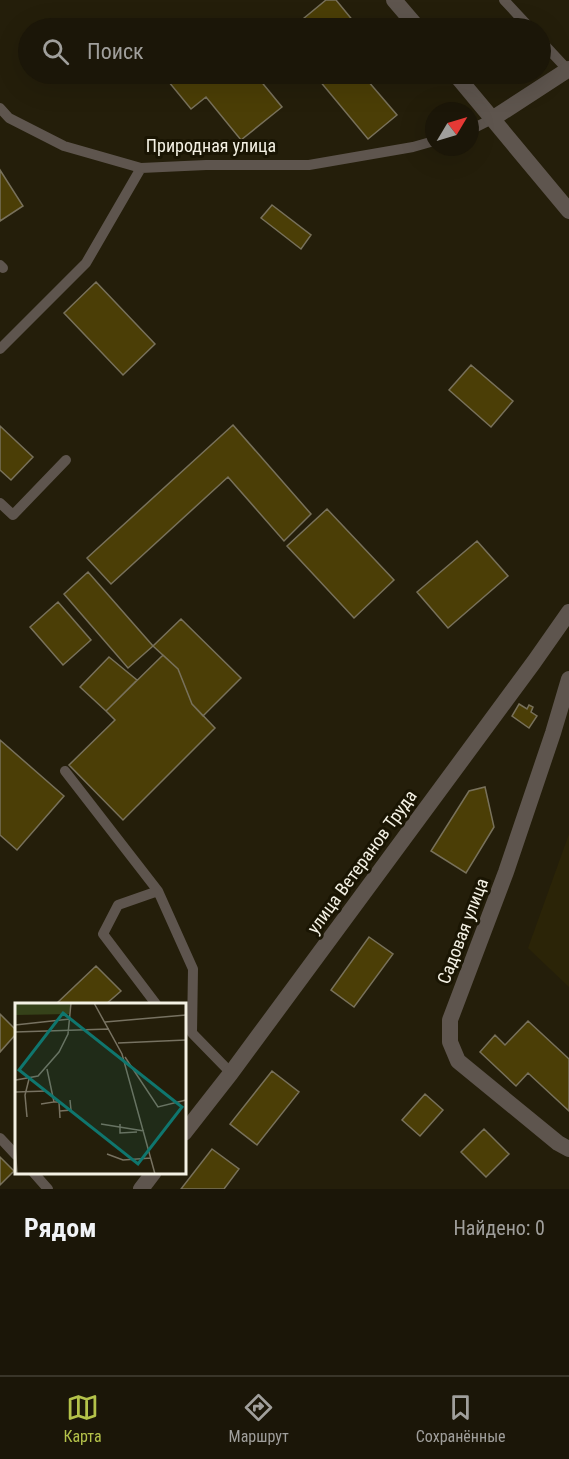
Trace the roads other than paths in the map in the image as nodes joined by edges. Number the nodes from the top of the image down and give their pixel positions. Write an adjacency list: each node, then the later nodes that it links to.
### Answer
1 (394, 0): 3 (street)
2 (504, 0): 4 (lane)
3 (409, 18)
4 (521, 18)
5 (551, 51): 6 (lane)
6 (568, 69): 7 (street)
7 (551, 80)
8 (462, 84): 11 (street)
9 (545, 84): 11 (street)
10 (0, 108): 14 (lane, Природная улица)
11 (492, 119): 12 (lane); 15 (street)
12 (479, 126)
13 (425, 144): 14 (lane, Природная улица)
14 (141, 168): 16 (lane)
15 (569, 211)
16 (0, 349)
17 (66, 460): 18 (lane)
18 (0, 503)
19 (569, 612): 25 (street, улица Ветеранов Труда)
20 (569, 679): 28 (street, Садовая улица)
21 (65, 771): 22 (lane)
22 (158, 891): 23 (lane); 24 (lane)
23 (155, 1003)
24 (188, 1031): 25 (lane)
25 (231, 1073): 26 (street, улица Ветеранов Труда)
26 (186, 1130)
27 (0, 1138): 29 (lane)
28 (569, 1149)
29 (15, 1154)
30 (34, 1174): 32 (lane)
31 (153, 1174): 33 (street)
32 (48, 1189)
33 (141, 1189)

